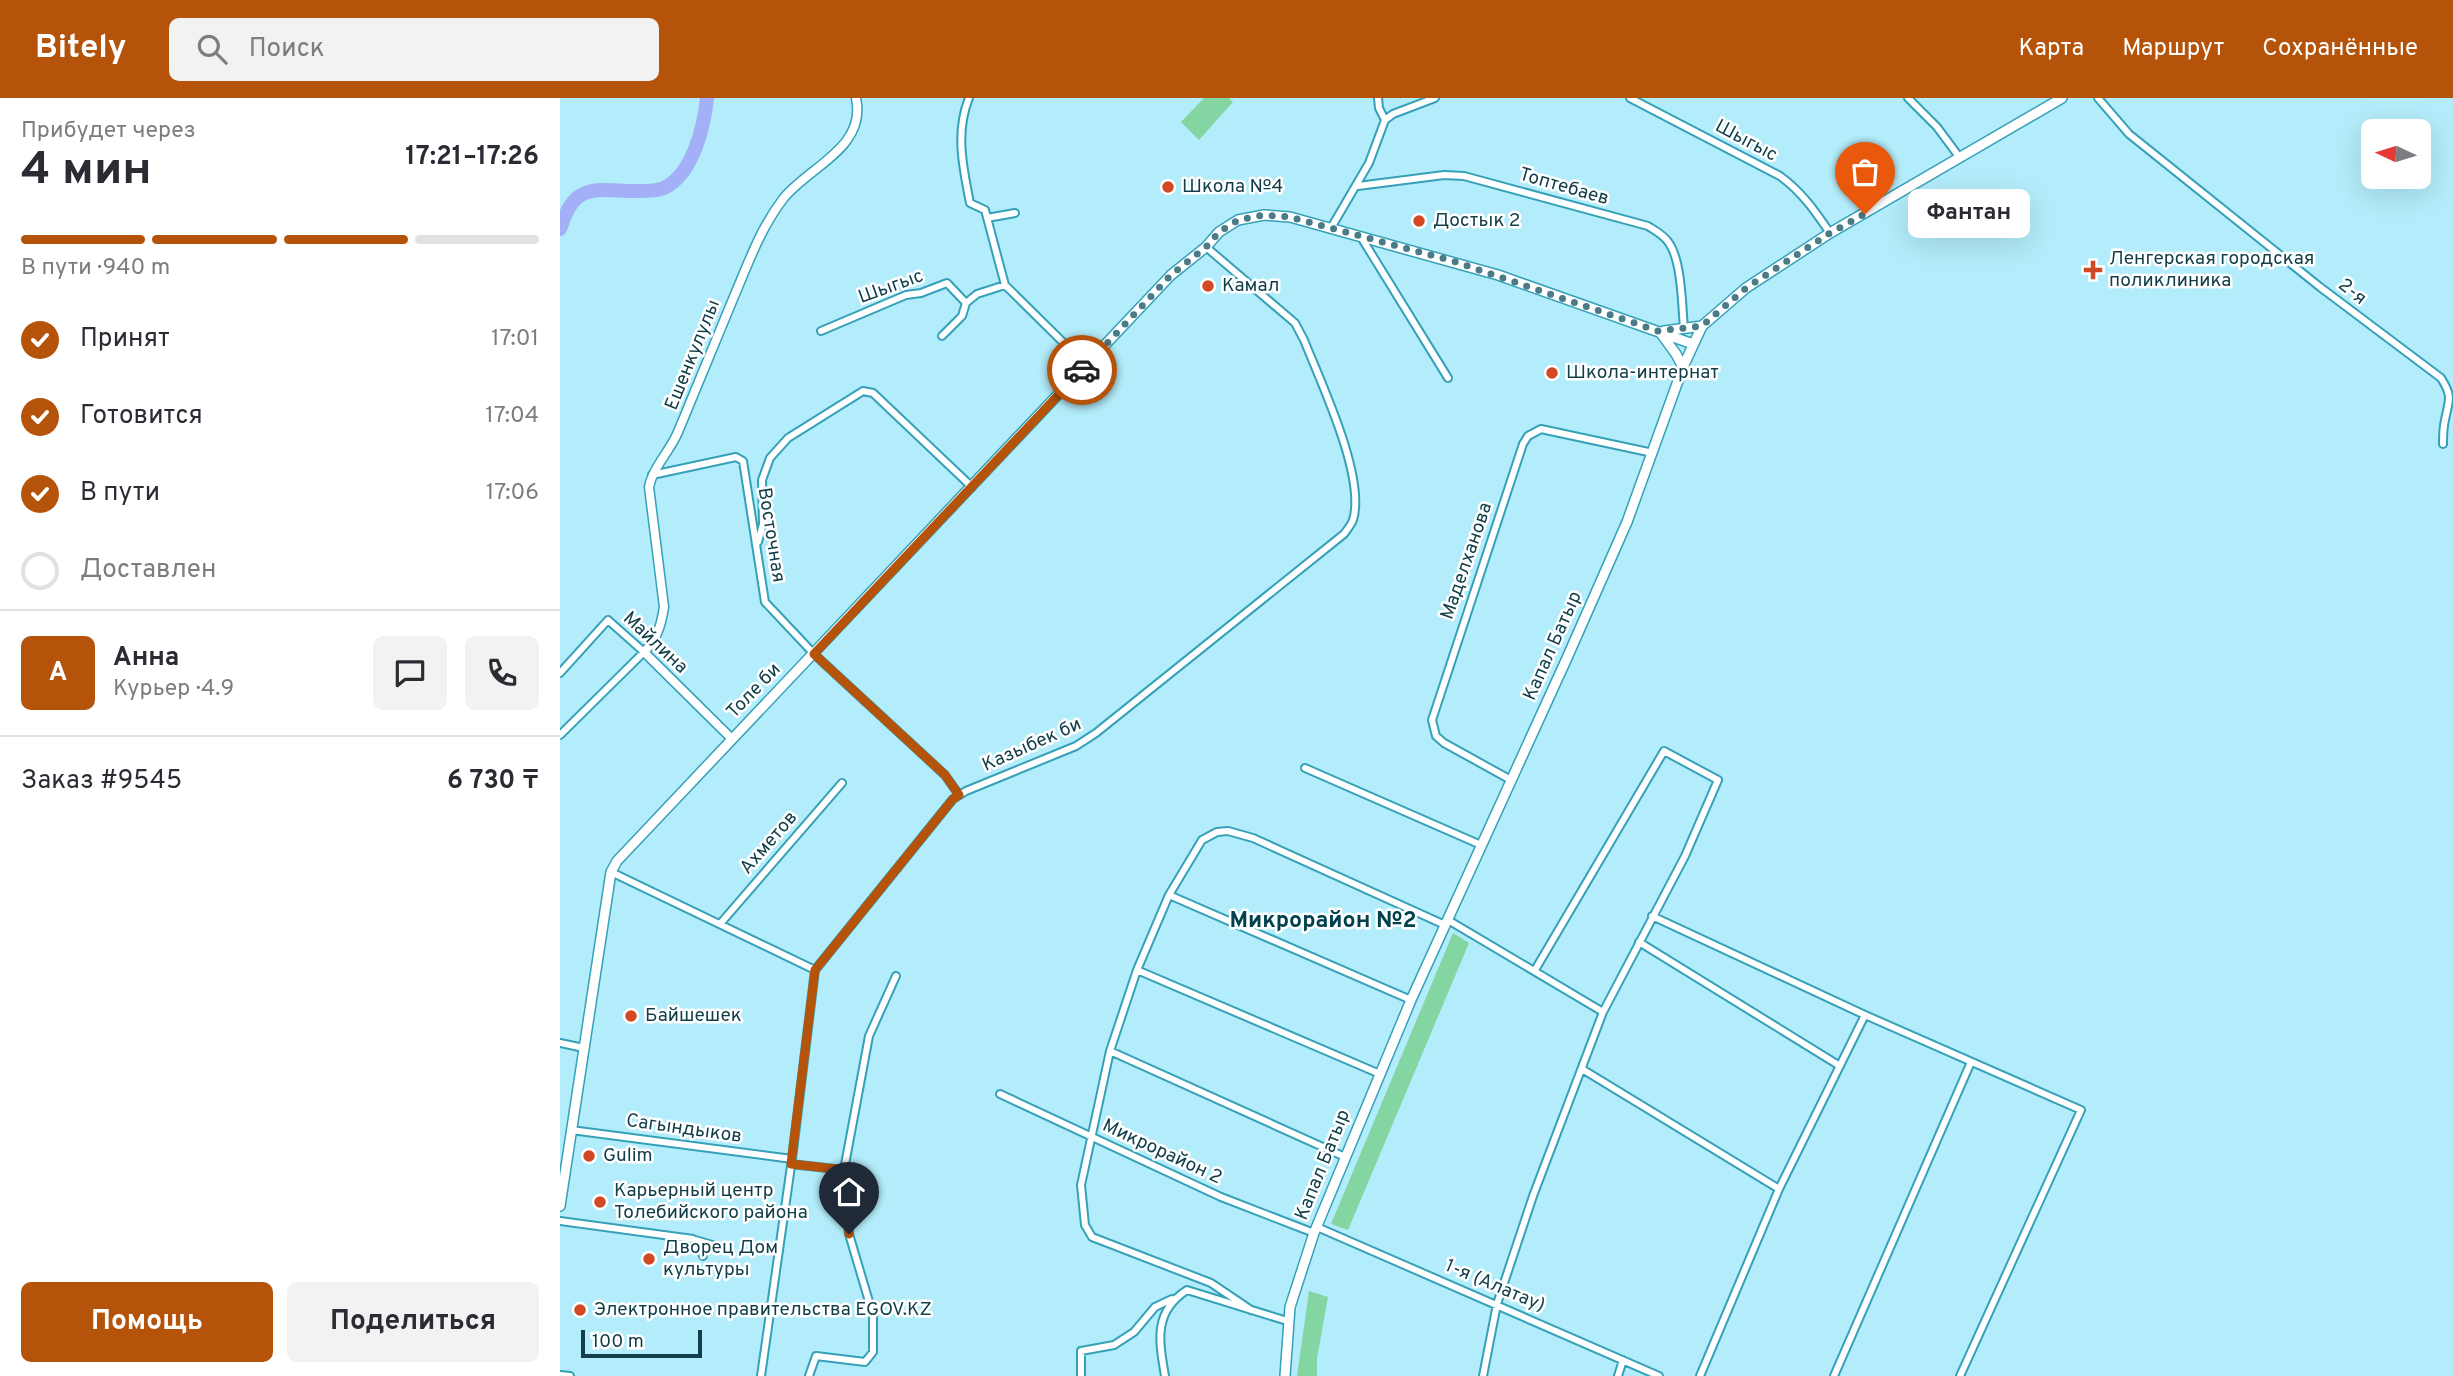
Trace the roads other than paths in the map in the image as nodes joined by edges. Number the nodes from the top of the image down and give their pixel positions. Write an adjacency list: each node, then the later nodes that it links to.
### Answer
1 (856, 98): 31 (street, Ешенкулулы)
2 (968, 98): 13 (street)
3 (1378, 98): 9 (street)
4 (1434, 98): 9 (street)
5 (1629, 98): 15 (street, Шыгыс)
6 (1908, 98): 10 (street)
7 (2062, 98): 10 (main road, Капал Батыр)
8 (2098, 98): 29 (street, 2-я)
9 (1385, 120): 11 (street)
10 (1960, 158): 15 (main road, Капал Батыр)
11 (1358, 186): 14 (street); 21 (street, Топтебаев)
12 (1015, 213): 13 (street)
13 (987, 218): 18 (street)
14 (1331, 228): 16 (main road, Толе би); 17 (main road, Толе би)
15 (1830, 233): 20 (main road, Капал Батыр)
16 (1360, 236): 23 (main road, Толе би); 28 (street)
17 (1206, 247): 26 (main road, Толе би); 42 (street, Казыбек би)
18 (1005, 285): 19 (street); 26 (street)
19 (966, 303): 22 (street, Шыгыс); 24 (street)
20 (1702, 326): 21 (main road); 25 (main road, Капал Батыр)
21 (1684, 330): 23 (main road)
22 (821, 331)
23 (1658, 331): 25 (main road, Толе би); 27 (main road)
24 (942, 336)
25 (1693, 344): 27 (main road, Капал Батыр)
26 (1086, 365): 32 (main road, Толе би)
27 (1683, 367): 30 (main road, Капал Батыр)
28 (1448, 378)
29 (2443, 444)
30 (1653, 453): 40 (main road, Капал Батыр); 40 (street, Маделханова)
31 (652, 475): 33 (street, Восточная); 34 (street)
32 (972, 487): 33 (street); 35 (main road, Толе би)
33 (757, 547): 35 (street, Восточная)
34 (645, 652): 36 (street, Майлина); 37 (street); 38 (street, Майлина)
35 (814, 654): 38 (main road, Толе би); 42 (street, Восточная)
36 (560, 673)
37 (560, 735)
38 (732, 739): 44 (main road, Толе би)
39 (1305, 768): 43 (street)
40 (1511, 780): 43 (main road, Капал Батыр)
41 (842, 783): 48 (street, Ахметов)
42 (959, 795): 50 (street, Казыбек би)
43 (1481, 845): 47 (main road, Капал Батыр)
44 (611, 872): 48 (street); 58 (main road, Толе би)
45 (1169, 895): 47 (street); 51 (street); 54 (street)
46 (1652, 916): 49 (street); 52 (street); 56 (street)
47 (1446, 922): 52 (street); 54 (main road, Капал Батыр)
48 (720, 924): 50 (street)
49 (1639, 942): 55 (street); 61 (street)
50 (815, 970): 69 (street)
51 (1137, 970): 59 (street); 63 (street)
52 (1535, 970): 55 (street)
53 (896, 976): 70 (street)
54 (1411, 1000): 63 (main road, Капал Батыр)
55 (1604, 1012): 62 (street)
56 (1865, 1015): 60 (street); 61 (street)
57 (560, 1043): 58 (street)
58 (584, 1048): 65 (main road, Толе би)
59 (1110, 1051): 66 (street); 68 (street)
60 (1971, 1062): 94 (street); 95 (street)
61 (1840, 1066): 71 (street)
62 (1582, 1069): 71 (street); 79 (street)
63 (1380, 1074): 68 (main road, Капал Батыр)
64 (1000, 1094): 66 (street, Микрорайон 2)
65 (571, 1130): 67 (main road, Толе би); 69 (street, Сагындыков)
66 (1093, 1138): 74 (street, Микрорайон 2); 80 (street)
67 (564, 1149): 72 (main road, Толе би)
68 (1345, 1157): 74 (main road, Капал Батыр)
69 (791, 1162): 70 (street, Сагындыков); 85 (street)
70 (845, 1170): 86 (street)
71 (1779, 1189): 93 (street)
72 (560, 1206)
73 (560, 1221): 75 (street)
74 (1315, 1230): 79 (street, 1-я (Алатау)); 81 (main road, Капал Батыр)
75 (693, 1239): 76 (street); 77 (street)
76 (716, 1246)
77 (703, 1256)
78 (1174, 1298): 80 (street); 87 (street); 88 (street)
79 (1497, 1304): 82 (street, 1-я (Алатау)); 90 (street)
80 (1251, 1310): 81 (street)
81 (1287, 1321): 89 (main road, Капал Батыр)
82 (1623, 1360): 91 (street); 92 (street, 1-я (Алатау))
83 (560, 1374): 84 (street)
84 (570, 1376)
85 (761, 1376)
86 (809, 1376)
87 (1081, 1376)
88 (1165, 1376)
89 (1285, 1376)
90 (1483, 1376)
91 (1618, 1376)
92 (1660, 1376)
93 (1700, 1376)
94 (1834, 1376)
95 (1960, 1376)

